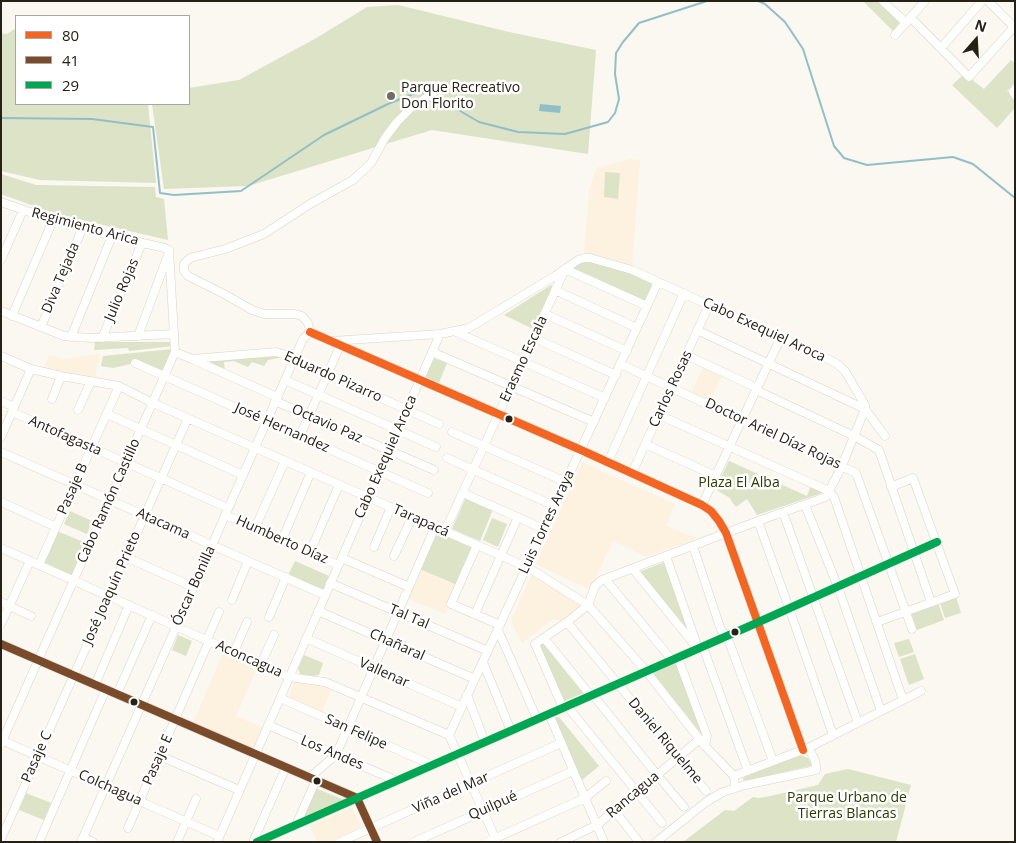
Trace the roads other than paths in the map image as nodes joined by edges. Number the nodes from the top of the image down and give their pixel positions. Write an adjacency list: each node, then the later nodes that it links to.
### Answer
1 (883, 1): 5 (street)
2 (925, 1): 5 (street)
3 (982, 1): 8 (street)
4 (988, 1): 6 (street)
5 (908, 20): 7 (street); 8 (street)
6 (1014, 27): 8 (street)
7 (895, 35)
8 (941, 48)
9 (1015, 89): 10 (street)
10 (1015, 95)
11 (430, 96): 32 (street)
12 (1, 202): 13 (street, Regimiento Arica)
13 (23, 210): 14 (street, Regimiento Arica); 19 (street)
14 (53, 220): 15 (street, Regimiento Arica); 28 (street)
15 (82, 228): 16 (street, Regimiento Arica); 29 (street, Diva Tejada)
16 (112, 236): 17 (street, Regimiento Arica); 37 (street)
17 (142, 243): 18 (street, Regimiento Arica); 39 (street, Julio Rojas)
18 (169, 250): 34 (street, Cabo Ramón Castillo); 36 (street)
19 (1, 260)
20 (565, 270): 21 (street, Cabo Exequiel Aroca); 22 (street, Erasmo Escala); 25 (street); 33 (street, Cabo Exequiel Aroca)
21 (658, 282): 23 (street, Cabo Exequiel Aroca); 25 (street, Luis Torres Araya)
22 (555, 290): 27 (street, Erasmo Escala); 30 (street)
23 (684, 294): 24 (street, Cabo Exequiel Aroca); 59 (street)
24 (709, 305): 31 (street, Carlos Rosas); 38 (street, Cabo Exequiel Aroca)
25 (647, 306): 30 (street, Luis Torres Araya)
26 (1, 311): 28 (street)
27 (545, 314): 40 (street, Erasmo Escala); 43 (street)
28 (12, 316): 29 (street)
29 (41, 327): 37 (street)
30 (637, 328): 43 (street, Luis Torres Araya)
31 (697, 330): 46 (street, Carlos Rosas); 52 (street)
32 (310, 332): 41 (street); 49 (street, Óscar Bonilla)
33 (456, 332): 35 (street, Cabo Exequiel Aroca); 50 (street)
34 (174, 334): 36 (street); 44 (street, Cabo Ramón Castillo)
35 (440, 334): 41 (street); 45 (street, Cabo Exequiel Aroca)
36 (138, 336): 39 (street)
37 (71, 337): 39 (street)
38 (781, 337): 52 (street); 73 (street, Cabo Exequiel Aroca)
39 (102, 338)
40 (534, 338): 50 (street, Erasmo Escala); 56 (street)
41 (330, 341): 42 (street)
42 (340, 346): 55 (street); 61 (street)
43 (626, 351): 53 (street, Luis Torres Araya)
44 (175, 352): 48 (street, Octavio Paz); 58 (street, Cabo Ramón Castillo)
45 (432, 352): 61 (street, Cabo Exequiel Aroca); 64 (street)
46 (686, 355): 65 (street, Carlos Rosas); 66 (street)
47 (1, 356): 54 (street, Tarapacá)
48 (192, 359): 49 (street, Eduardo Pizarro); 70 (street, Octavio Paz)
49 (294, 360): 55 (street, Eduardo Pizarro); 60 (street, Óscar Bonilla)
50 (523, 362): 64 (street, Erasmo Escala); 69 (street)
51 (135, 363): 58 (street, José Hernandez)
52 (769, 363): 66 (street); 73 (street)
53 (620, 364): 56 (street, Luis Torres Araya); 59 (street, Doctor Ariel Díaz Rojas)
54 (31, 369): 57 (street, Tarapacá); 74 (street)
55 (327, 374): 67 (street); 76 (street, Eduardo Pizarro)
56 (616, 374): 69 (street, Luis Torres Araya)
57 (61, 376): 62 (street, Tarapacá); 68 (street)
58 (164, 376): 72 (street, Cabo Ramón Castillo); 83 (street, José Hernandez)
59 (647, 376): 65 (street, Doctor Ariel Díaz Rojas); 106 (street)
60 (285, 380): 67 (street); 70 (street, Óscar Bonilla)
61 (419, 380): 76 (street, Cabo Exequiel Aroca); 78 (street)
62 (91, 381): 63 (street, Tarapacá); 75 (street)
63 (119, 386): 72 (street, Tarapacá); 77 (street, Pasaje B)
64 (511, 386): 78 (street, Erasmo Escala); 84 (street)
65 (671, 388): 79 (street, Carlos Rosas); 82 (street, Doctor Ariel Díaz Rojas)
66 (757, 389): 82 (street); 90 (street)
67 (318, 395): 80 (street); 87 (street)
68 (52, 398)
69 (605, 398): 84 (street, Luis Torres Araya)
70 (276, 399): 80 (street, Octavio Paz); 83 (street, Óscar Bonilla)
71 (1, 401): 74 (street, Antofagasta)
72 (153, 403): 81 (street, Tarapacá); 86 (street, Cabo Ramón Castillo)
73 (866, 409): 90 (street); 91 (street, Cabo Exequiel Aroca)
74 (13, 410): 92 (street); 97 (street, Antofagasta)
75 (78, 410)
76 (406, 410): 85 (street, Eduardo Pizarro); 87 (street, Cabo Exequiel Aroca)
77 (107, 414): 86 (street); 97 (street, Pasaje B)
78 (498, 414): 95 (street, Erasmo Escala); 101 (street)
79 (659, 415): 93 (street, Carlos Rosas); 96 (street)
80 (309, 416): 89 (street); 100 (street, Octavio Paz)
81 (188, 418): 94 (street, José Joaquín Prieto); 98 (street, Tarapacá)
82 (742, 420): 96 (street); 107 (street, Doctor Ariel Díaz Rojas)
83 (266, 421): 89 (street, José Hernandez); 98 (street, Óscar Bonilla)
84 (594, 422): 101 (street, Luis Torres Araya)
85 (439, 424)
86 (141, 429): 94 (street); 105 (street, Cabo Ramón Castillo)
87 (397, 430): 99 (street); 100 (street, Cabo Exequiel Aroca)
88 (452, 432): 95 (street)
89 (300, 436): 110 (street, José Hernandez)
90 (854, 436): 107 (street); 119 (street)
91 (885, 436)
92 (1, 437)
93 (645, 444): 113 (street, Carlos Rosas); 114 (street)
94 (176, 445): 112 (street); 115 (street, José Joaquín Prieto)
95 (484, 446): 109 (street, Erasmo Escala); 116 (street)
96 (730, 446): 114 (street); 120 (street)
97 (92, 447): 105 (street, Antofagasta); 117 (street, Pasaje B)
98 (254, 447): 104 (street, Tarapacá); 112 (street, Óscar Bonilla)
99 (436, 448)
100 (389, 450): 108 (street, Octavio Paz); 110 (street, Cabo Exequiel Aroca)
101 (581, 450): 106 (street); 116 (street, Luis Torres Araya)
102 (1, 452): 117 (street, Atacama)
103 (447, 458): 109 (street)
104 (285, 461): 111 (street, Tarapacá); 138 (street)
105 (126, 462): 115 (street, Antofagasta); 124 (street, Cabo Ramón Castillo)
106 (608, 462): 113 (street)
107 (842, 466): 120 (street); 158 (street, Doctor Ariel Díaz Rojas)
108 (434, 470)
109 (473, 470): 122 (street, Erasmo Escala); 128 (street)
110 (380, 471): 121 (street, José Hernandez); 123 (street, Cabo Exequiel Aroca)
111 (311, 472): 118 (street, Tarapacá); 142 (street)
112 (243, 474): 130 (street, Óscar Bonilla)
113 (632, 474): 126 (street)
114 (716, 476): 126 (street)
115 (161, 478): 130 (street, Antofagasta); 132 (street, José Joaquín Prieto)
116 (566, 482): 128 (street, Luis Torres Araya)
117 (75, 485): 124 (street, Atacama); 136 (street, Pasaje B)
118 (340, 485): 123 (street, Tarapacá); 149 (street)
119 (891, 487): 143 (street); 150 (street)
120 (829, 491): 127 (street); 162 (street)
121 (428, 493)
122 (462, 493): 134 (street); 140 (street, Erasmo Escala)
123 (368, 497): 129 (street, Tarapacá); 157 (street, Cabo Exequiel Aroca)
124 (109, 500): 132 (street, Atacama); 165 (street, Cabo Ramón Castillo)
125 (1, 502): 136 (street)
126 (702, 505): 141 (street)
127 (806, 505): 131 (street); 168 (street)
128 (555, 506): 139 (street, Luis Torres Araya)
129 (391, 507): 133 (street, Tarapacá); 147 (street)
130 (226, 511): 138 (street, Humberto Díaz); 144 (street, Óscar Bonilla)
131 (783, 512): 135 (street); 172 (street)
132 (144, 516): 144 (street, Atacama); 154 (street, José Joaquín Prieto)
133 (412, 516): 137 (street, Tarapacá); 151 (street)
134 (518, 518): 139 (street); 152 (street)
135 (758, 521): 141 (street); 179 (street)
136 (56, 527): 159 (street, Pasaje B)
137 (435, 527): 140 (street, Tarapacá); 167 (street)
138 (255, 528): 142 (street, Humberto Díaz)
139 (544, 529): 160 (street, Luis Torres Araya)
140 (445, 531): 145 (street, Tarapacá)
141 (726, 533): 146 (street); 190 (street)
142 (282, 540): 149 (street, Humberto Díaz)
143 (937, 542): 150 (street); 175 (street)
144 (212, 545): 156 (street, Atacama); 169 (street, Óscar Bonilla)
145 (477, 545): 152 (street, Tarapacá); 184 (street)
146 (693, 546): 153 (street); 197 (street)
147 (374, 547)
148 (1, 548): 155 (street, Aconcagua)
149 (310, 552): 157 (street, Humberto Díaz)
150 (914, 552): 158 (street); 175 (street)
151 (394, 556)
152 (501, 556): 160 (street, Tarapacá); 184 (street)
153 (666, 556): 161 (street); 203 (street)
154 (126, 557): 169 (street); 171 (street, José Joaquín Prieto)
155 (30, 561): 159 (street, Aconcagua); 177 (street)
156 (248, 561): 163 (street, Atacama); 173 (street)
157 (340, 561): 166 (street, Cabo Exequiel Aroca); 167 (street, Humberto Díaz)
158 (888, 564): 162 (street); 181 (street, Doctor Ariel Díaz Rojas)
159 (40, 565): 165 (street, Aconcagua)
160 (527, 567): 178 (street, Tarapacá); 194 (street, Luis Torres Araya)
161 (633, 569): 164 (street); 203 (street)
162 (861, 576): 168 (street); 191 (street)
163 (286, 577): 170 (street, Atacama); 187 (street)
164 (605, 579): 178 (street); 207 (street)
165 (74, 581): 171 (street, Aconcagua); 208 (street, Cabo Ramón Castillo)
166 (330, 583): 170 (street, Cabo Exequiel Aroca); 183 (street, Tal Tal)
167 (409, 586): 183 (street)
168 (838, 586): 172 (street); 229 (street)
169 (193, 587): 193 (street, Óscar Bonilla)
170 (325, 595): 180 (street, Cabo Exequiel Aroca)
171 (109, 596): 176 (street, Aconcagua); 213 (street, José Joaquín Prieto)
172 (813, 598): 179 (street); 233 (street)
173 (232, 600)
174 (1, 602): 177 (street)
175 (931, 602): 181 (street)
176 (129, 605): 186 (street, Aconcagua); 217 (street)
177 (9, 606): 185 (street); 192 (street)
178 (588, 606): 189 (street); 212 (street, Tarapacá)
179 (790, 608): 190 (street); 237 (street)
180 (318, 611): 198 (street, Cabo Exequiel Aroca); 201 (street, Chañaral)
181 (905, 611): 191 (street); 195 (street, Doctor Ariel Díaz Rojas)
182 (219, 612): 200 (street, Pasaje E)
183 (398, 612): 201 (street); 205 (street, Tal Tal)
184 (475, 614): 194 (street)
185 (31, 616)
186 (152, 616): 193 (street, Aconcagua); 220 (street)
187 (269, 617)
188 (247, 622): 204 (street)
189 (567, 622): 199 (street); 216 (street, Daniel Riquelme)
190 (759, 622): 197 (street); 244 (street)
191 (877, 622): 225 (street)
192 (1, 624)
193 (176, 626): 200 (street, Aconcagua); 226 (street, Óscar Bonilla)
194 (499, 627): 205 (street, Luis Torres Araya); 232 (street)
195 (912, 629)
196 (274, 635): 210 (street)
197 (727, 636): 203 (street); 251 (street)
198 (306, 638): 211 (street, Vallenar); 214 (street, Cabo Exequiel Aroca)
199 (544, 638): 222 (street); 228 (street)
200 (208, 640): 204 (street, Aconcagua); 231 (street, Pasaje E)
201 (386, 640): 211 (street); 215 (street, Chañaral)
202 (3, 645): 206 (street); 208 (street)
203 (701, 648): 207 (street); 256 (street)
204 (234, 652): 210 (street, Aconcagua)
205 (488, 652): 209 (street, Luis Torres Araya)
206 (1, 654)
207 (675, 659): 212 (street); 243 (street)
208 (38, 660): 213 (street); 240 (street, Cabo Ramón Castillo)
209 (482, 662): 215 (street, Luis Torres Araya); 236 (street)
210 (261, 664): 214 (street, Aconcagua)
211 (373, 668): 224 (street); 227 (street, Vallenar)
212 (646, 671): 216 (street); 239 (street, Tarapacá)
213 (74, 676): 217 (street); 248 (street, Pasaje C)
214 (289, 677): 223 (street, Cabo Exequiel Aroca); 224 (street, Aconcagua)
215 (475, 679): 221 (street, Luis Torres Araya)
216 (618, 684): 222 (street); 250 (street, Daniel Riquelme)
217 (95, 685): 218 (street)
218 (106, 689): 220 (street); 254 (street)
219 (921, 691): 225 (street)
220 (117, 694): 226 (street)
221 (467, 695): 227 (street, Luis Torres Araya); 241 (street)
222 (592, 695): 228 (street); 257 (street)
223 (280, 698): 234 (street, Cabo Exequiel Aroca); 235 (street, San Felipe)
224 (360, 698): 235 (street); 238 (street, Aconcagua)
225 (903, 700): 229 (street)
226 (141, 704): 231 (street); 263 (street, Óscar Bonilla)
227 (462, 707): 238 (street, Luis Torres Araya)
228 (565, 707): 230 (street); 267 (street)
229 (881, 711): 233 (street)
230 (549, 714): 232 (street); 242 (street)
231 (176, 719): 245 (street); 249 (street, Pasaje E)
232 (537, 719): 236 (street)
233 (858, 723): 237 (street)
234 (268, 725): 245 (street, Cabo Exequiel Aroca); 247 (street, Los Andes)
235 (347, 728): 247 (street); 252 (street, San Felipe)
236 (511, 731): 241 (street)
237 (833, 735): 244 (street)
238 (449, 736): 246 (street)
239 (700, 739): 243 (street, Tarapacá); 250 (street, Rancagua)
240 (2, 741): 248 (street, Colchagua)
241 (485, 742): 246 (street)
242 (562, 743): 255 (street); 262 (street, Viña del Mar)
243 (705, 746): 258 (street, Tarapacá)
244 (806, 749): 251 (street); 264 (street)
245 (256, 754): 253 (street); 265 (street, Cabo Exequiel Aroca)
246 (457, 754): 252 (street); 262 (street)
247 (336, 755): 259 (street); 260 (street, Los Andes)
248 (38, 756): 254 (street, Colchagua); 281 (street, Pasaje C)
249 (160, 756): 265 (street); 271 (street, Pasaje E)
250 (677, 758): 257 (street, Rancagua); 266 (street, Daniel Riquelme)
251 (773, 761): 256 (street)
252 (432, 765): 260 (street)
253 (286, 767): 259 (street); 288 (street)
254 (70, 770): 263 (street, Colchagua); 285 (street)
255 (573, 771): 269 (street); 274 (street, Quilpué)
256 (748, 771): 258 (street)
257 (657, 775): 267 (street, Rancagua); 272 (street)
258 (734, 776): 264 (street)
259 (313, 778): 268 (street); 277 (street)
260 (397, 781): 268 (street)
261 (606, 781): 269 (street)
262 (471, 784): 274 (street); 280 (street, Viña del Mar)
263 (105, 786): 271 (street, Colchagua); 283 (street, Óscar Bonilla)
264 (735, 787): 296 (street)
265 (239, 790): 282 (street, Cabo Exequiel Aroca)
266 (706, 791)
267 (636, 792): 273 (street, Rancagua); 276 (street)
268 (357, 798): 277 (street); 280 (street)
269 (585, 798): 278 (street); 284 (street)
270 (196, 799): 275 (street)
271 (140, 801): 275 (street, Colchagua); 279 (street, Pasaje E)
272 (684, 807)
273 (614, 810): 278 (street, Rancagua); 295 (street)
274 (483, 811): 284 (street); 292 (street, Quilpué)
275 (186, 822): 282 (street, Colchagua); 287 (street)
276 (662, 823)
277 (296, 824): 289 (street)
278 (597, 826): 293 (street, Rancagua); 294 (street)
279 (128, 828)
280 (370, 828): 290 (street, Viña del Mar); 291 (street)
281 (1, 839)
282 (218, 839)
283 (82, 840): 286 (street)
284 (493, 841)
285 (39, 842)
286 (93, 842)
287 (177, 842)
288 (253, 842)
289 (258, 842)
290 (340, 842)
291 (377, 842)
292 (414, 842)
293 (561, 842)
294 (604, 842)
295 (640, 842)
296 (656, 842)

